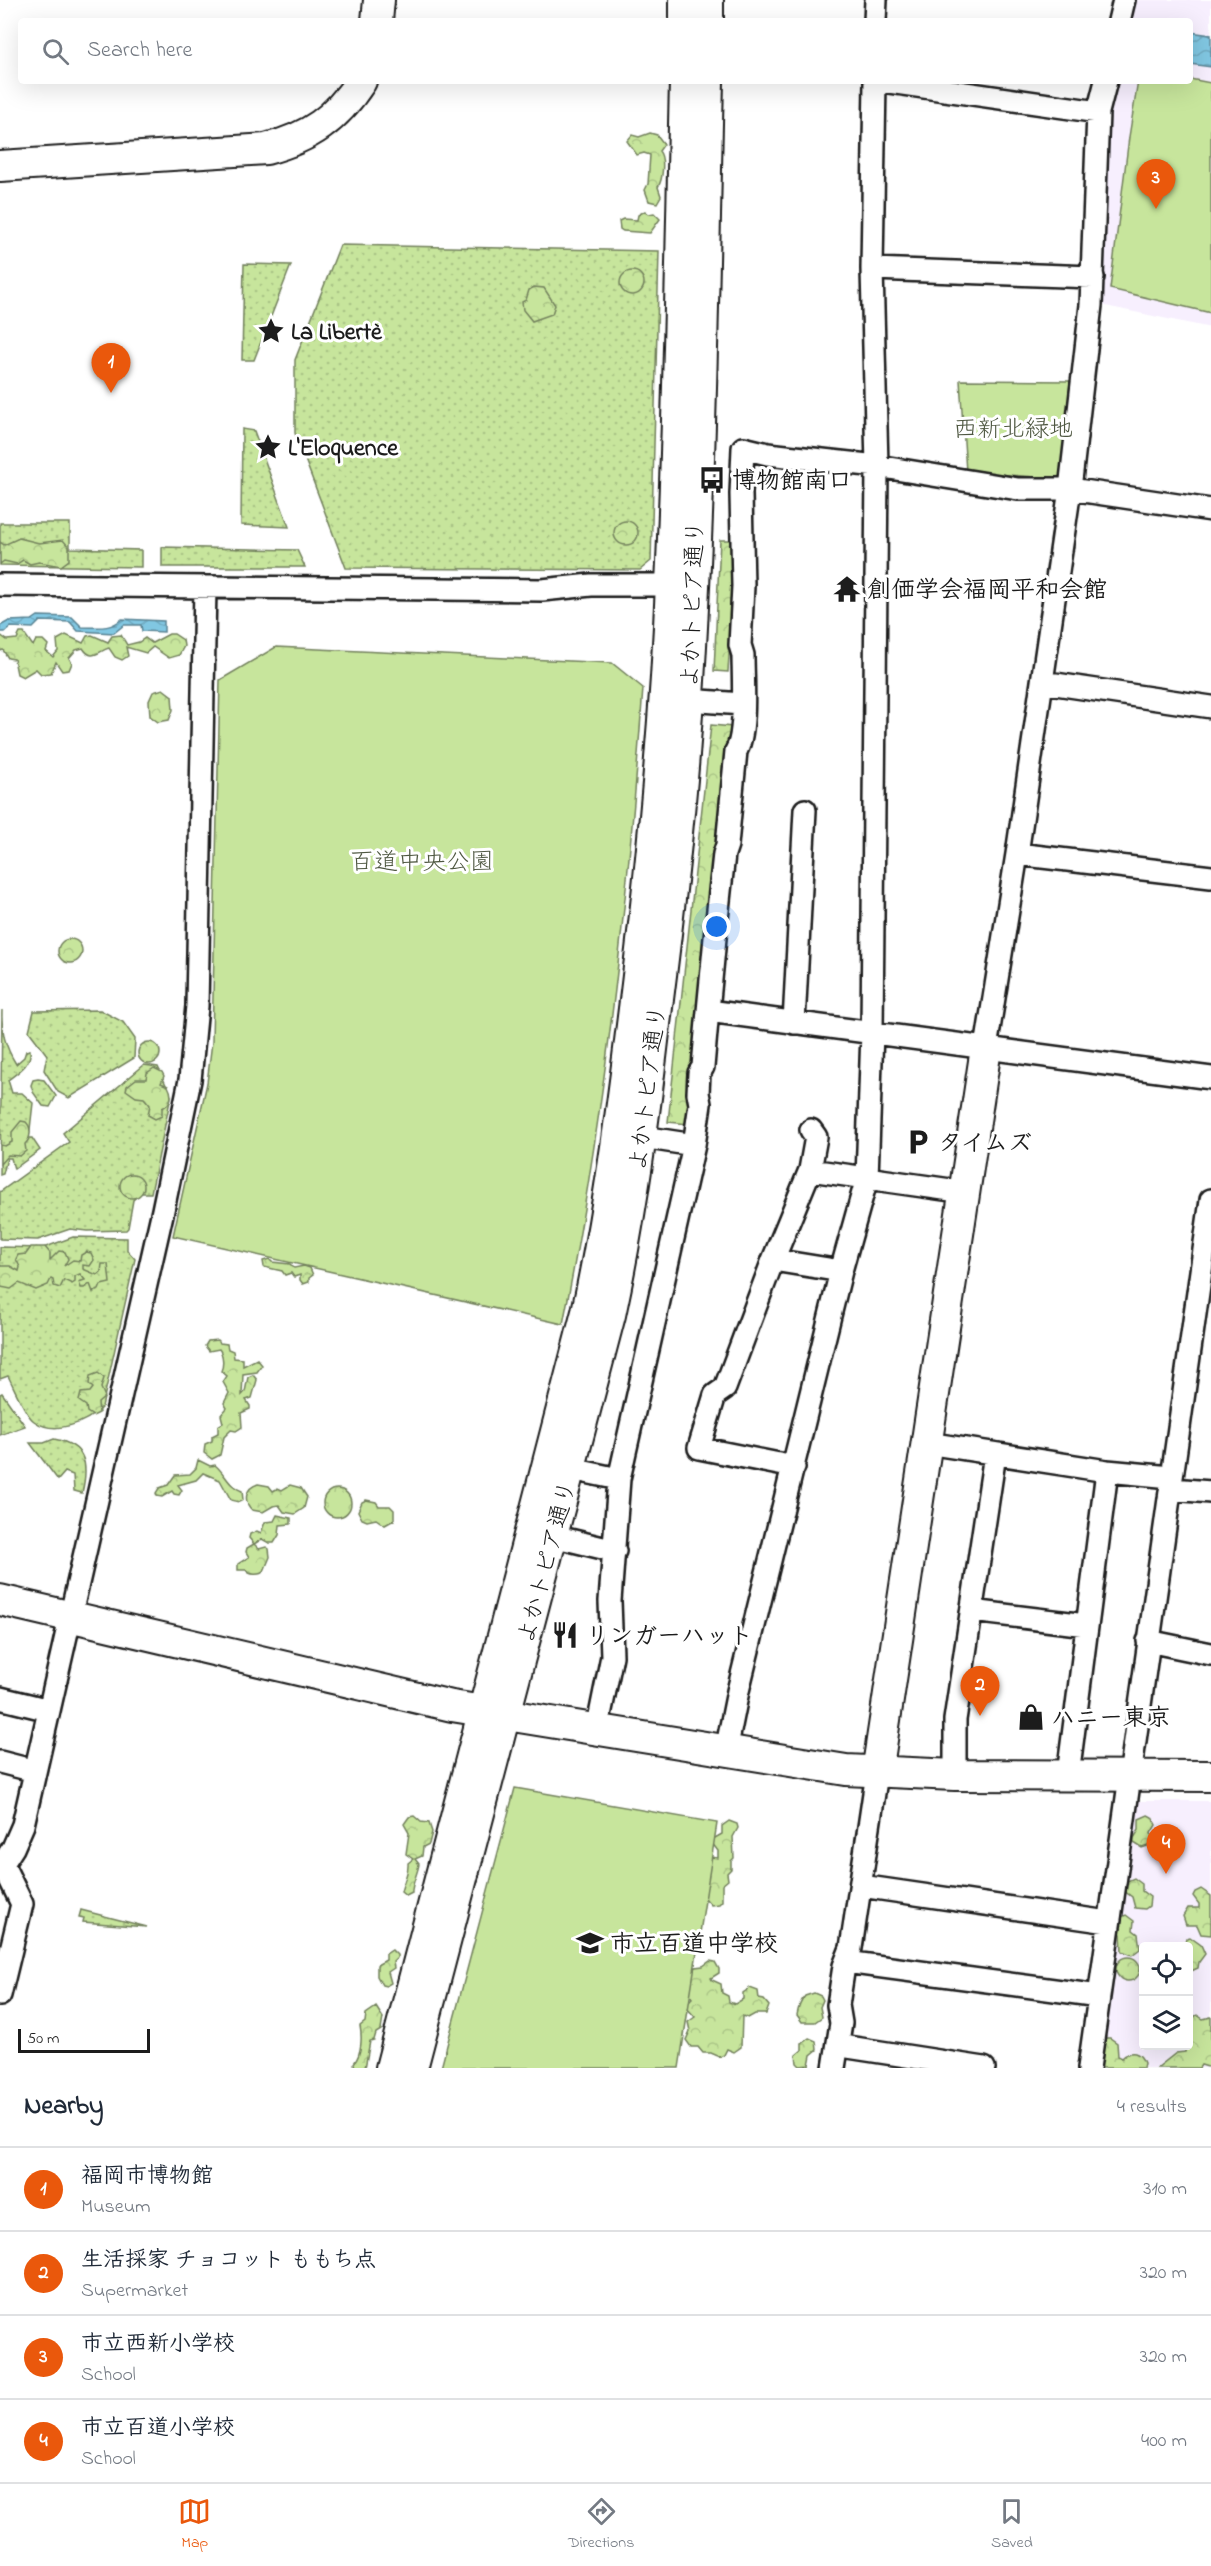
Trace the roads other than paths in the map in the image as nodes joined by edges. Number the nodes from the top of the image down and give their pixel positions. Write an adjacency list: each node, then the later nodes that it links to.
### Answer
1 (379, 0): 6 (street)
2 (685, 0): 7 (street)
3 (708, 0): 8 (street)
4 (876, 0): 9 (street)
5 (1124, 0): 10 (street)
6 (377, 18)
7 (685, 18)
8 (708, 18)
9 (875, 18)
10 (1120, 18)
11 (359, 84): 18 (street)
12 (685, 84): 25 (street, よかトピア通り)
13 (708, 84): 28 (street, よかトピア通り)
14 (874, 84): 19 (street)
15 (903, 84): 17 (street)
16 (1105, 84): 17 (street)
17 (1098, 112): 20 (street)
18 (0, 166)
19 (872, 269): 20 (street); 21 (street)
20 (1093, 277): 22 (street)
21 (877, 466): 22 (street); 29 (street); 36 (street)
22 (1070, 489): 23 (street); 27 (street)
23 (1211, 510)
24 (0, 585): 26 (street)
25 (671, 585): 26 (street); 66 (street, よかトピア通り)
26 (205, 587): 60 (street)
27 (1042, 682): 30 (street); 32 (street)
28 (688, 700): 29 (street); 40 (street, よかトピア通り)
29 (742, 704): 41 (street)
30 (1211, 707)
31 (805, 810): 35 (street)
32 (1017, 854): 33 (street); 37 (street)
33 (1211, 877)
34 (716, 1012): 35 (street)
35 (794, 1023): 36 (street)
36 (872, 1032): 37 (street); 43 (street)
37 (986, 1048): 38 (street); 44 (street)
38 (1211, 1078)
39 (811, 1130): 42 (street)
40 (642, 1137): 41 (street); 51 (street, よかトピア通り)
41 (694, 1145): 53 (street)
42 (810, 1170): 43 (street); 46 (street)
43 (867, 1179): 44 (street); 47 (street)
44 (965, 1192): 48 (street)
45 (1210, 1212): 54 (street)
46 (773, 1260): 47 (street); 50 (street)
47 (841, 1271): 50 (street)
48 (927, 1443): 49 (street); 71 (street)
49 (995, 1454): 52 (street); 59 (street)
50 (794, 1467): 68 (street)
51 (571, 1469): 53 (street); 56 (street, よかトピア通り)
52 (1107, 1471): 54 (street); 61 (street)
53 (619, 1479): 57 (street)
54 (1171, 1483): 55 (street); 62 (street)
55 (1211, 1492)
56 (553, 1536): 57 (street); 66 (street, よかトピア通り)
57 (615, 1551): 67 (street)
58 (0, 1600): 60 (street)
59 (972, 1611): 61 (street); 72 (street)
60 (70, 1617): 65 (street); 66 (street)
61 (1086, 1625): 73 (street)
62 (1148, 1641): 63 (street); 75 (street)
63 (1211, 1654)
64 (0, 1698): 65 (street)
65 (49, 1710): 70 (street)
66 (495, 1713): 67 (street); 83 (street, よかトピア通り); 84 (street, よかトピア通り)
67 (597, 1730): 68 (street)
68 (726, 1751): 71 (street)
69 (0, 1762): 70 (street)
70 (35, 1771): 76 (street)
71 (877, 1773): 72 (street); 77 (street)
72 (955, 1775): 73 (street)
73 (1068, 1775): 75 (street)
74 (1211, 1776): 75 (street)
75 (1131, 1777): 78 (street)
76 (1, 1867): 80 (street)
77 (861, 1886): 78 (street); 79 (street)
78 (1108, 1922): 81 (street)
79 (846, 1962): 81 (street); 85 (street)
80 (0, 1995)
81 (1099, 1996): 87 (street)
82 (848, 2047): 86 (street)
83 (391, 2068)
84 (412, 2068)
85 (834, 2068)
86 (984, 2068)
87 (1089, 2068)

